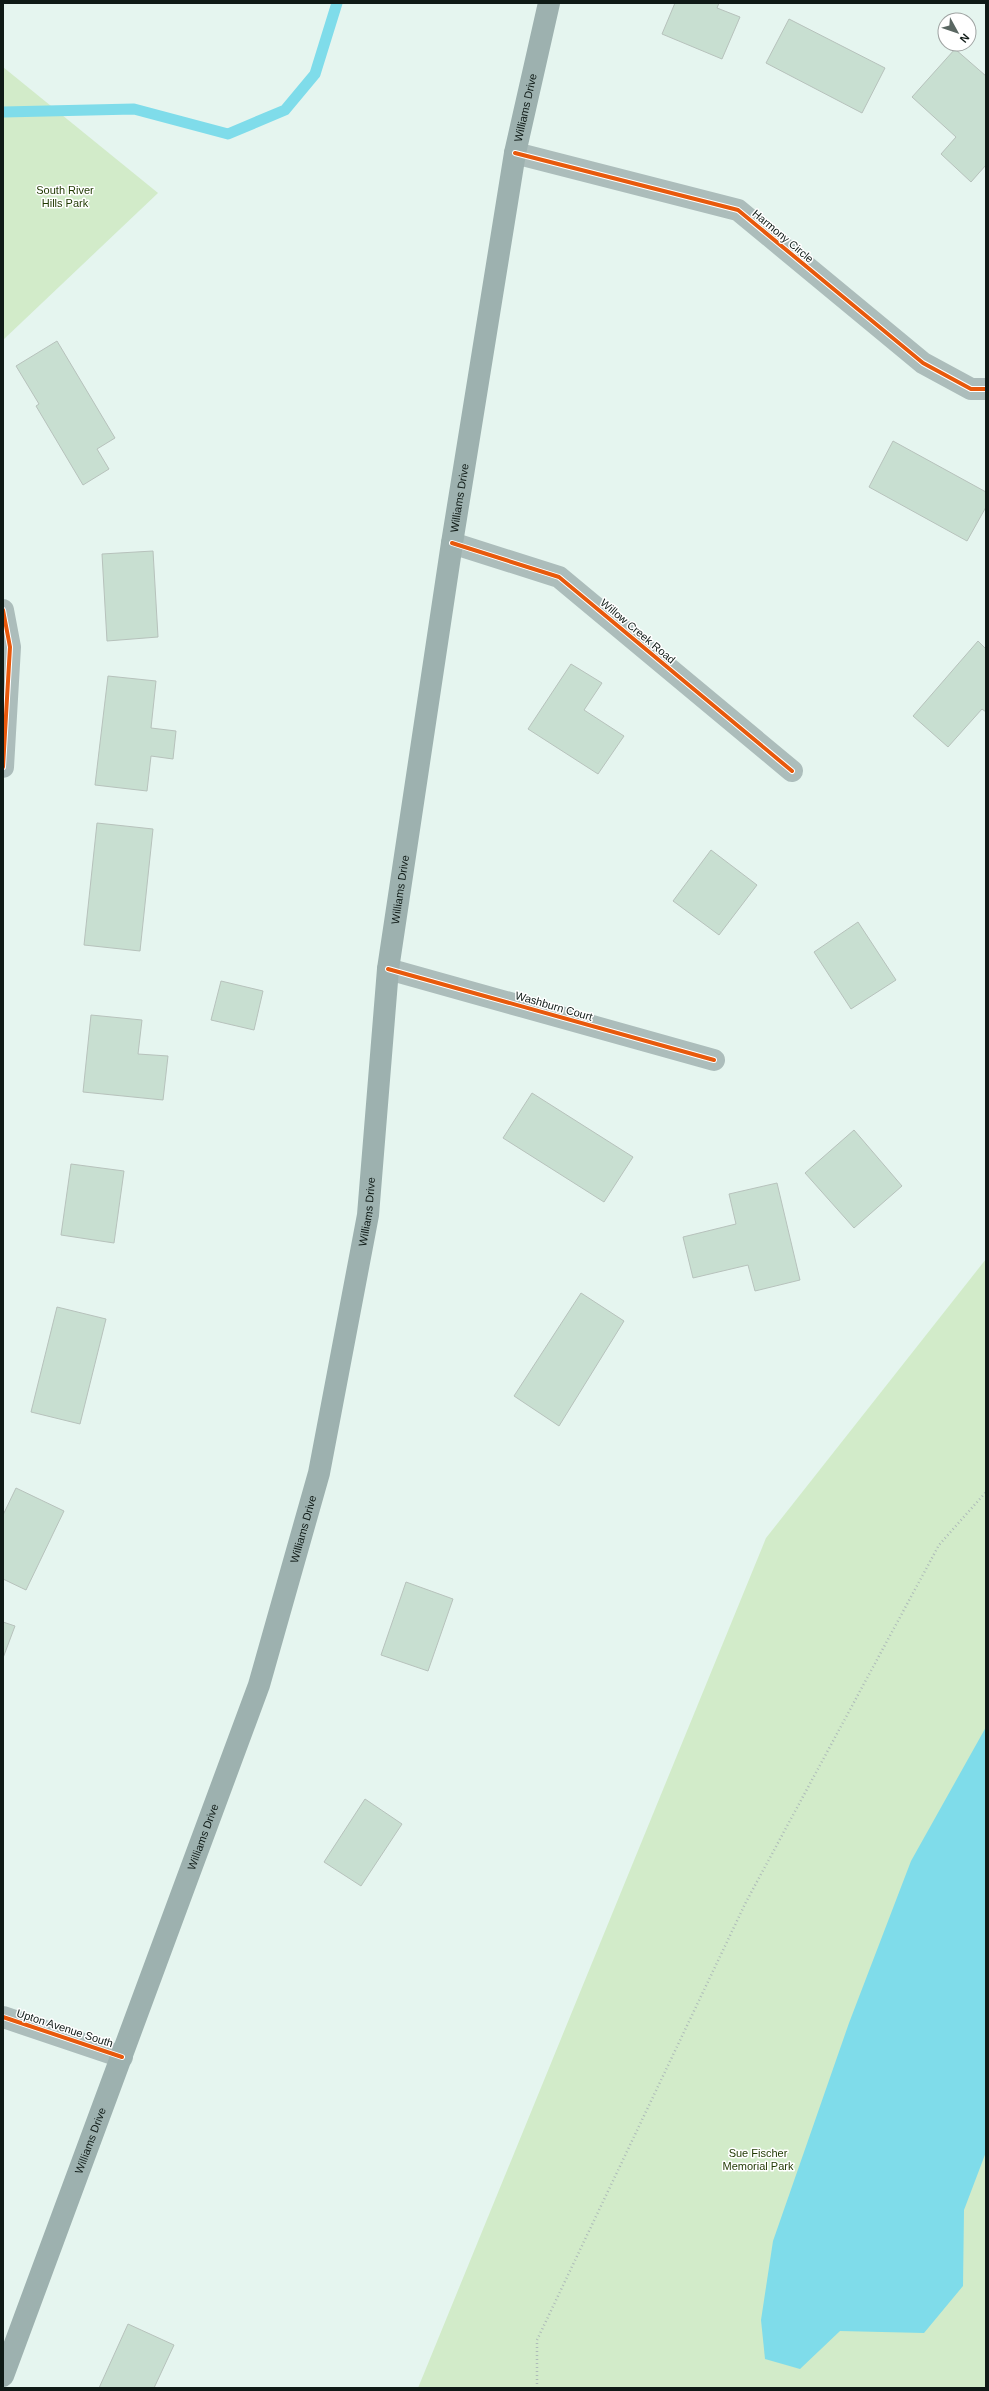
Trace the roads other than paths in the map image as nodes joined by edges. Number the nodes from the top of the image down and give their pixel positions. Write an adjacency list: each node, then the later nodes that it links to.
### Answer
1 (549, 3): 2 (main road, Williams Drive)
2 (515, 152): 3 (street, Harmony Circle); 4 (main road, Williams Drive)
3 (986, 390)
4 (452, 543): 7 (street, Willow Creek Road); 8 (main road, Williams Drive)
5 (3, 610): 6 (street)
6 (3, 767)
7 (792, 771)
8 (388, 969): 9 (street, Washburn Court); 11 (main road, Williams Drive)
9 (714, 1060)
10 (3, 2017): 11 (street, Upton Avenue South)
11 (122, 2056): 12 (main road, Williams Drive)
12 (3, 2376)

